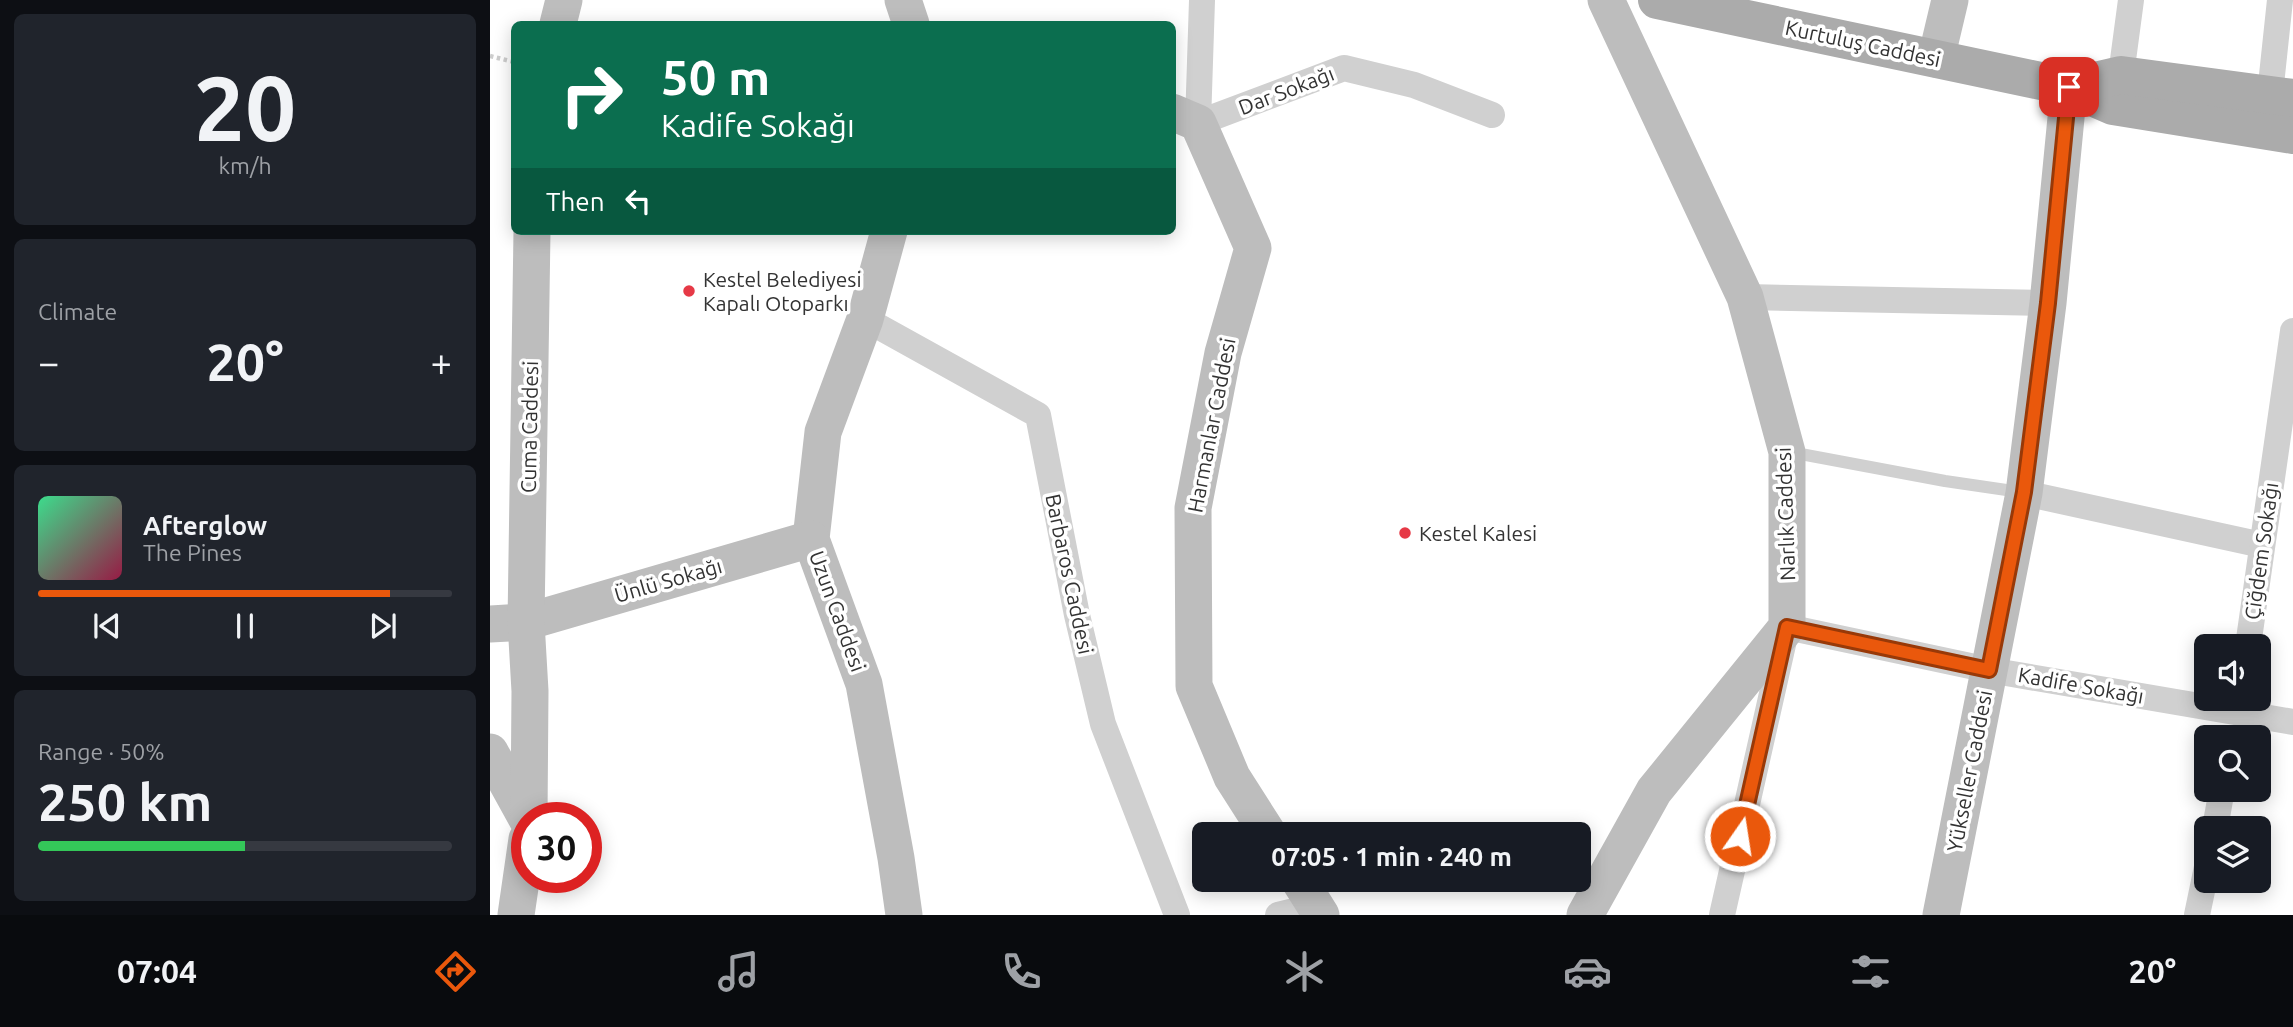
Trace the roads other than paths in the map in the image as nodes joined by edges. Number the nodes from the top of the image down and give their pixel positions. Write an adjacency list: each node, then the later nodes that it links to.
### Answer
1 (564, 0): 9 (street)
2 (903, 0): 10 (street)
3 (1202, 0): 16 (street)
4 (1606, 0): 20 (street, Narlık Caddesi)
5 (1657, 0): 11 (main road, Kurtuluş Caddesi)
6 (1950, 0): 11 (street)
7 (2131, 0): 12 (street)
8 (2280, 0): 14 (street)
9 (559, 21)
10 (910, 21)
11 (1936, 59): 13 (main road, Kurtuluş Caddesi)
12 (2121, 75): 13 (main road, Kurtuluş Caddesi); 14 (main road, Kurtuluş Caddesi)
13 (2069, 87): 17 (main road, Kurtuluş Caddesi); 21 (street, Yükseller Caddesi)
14 (2281, 96)
15 (1492, 115): 16 (street, Dar Sokağı)
16 (1185, 118): 37 (street, Harmanlar Caddesi)
17 (2293, 135)
18 (533, 235): 28 (street, Cuma Caddesi)
19 (888, 235): 22 (street, Uzun Caddesi)
20 (1745, 297): 21 (street); 24 (street, Narlık Caddesi)
21 (2048, 303): 25 (street, Yükseller Caddesi)
22 (865, 319): 26 (street, Uzun Caddesi); 43 (street, Barbaros Caddesi)
23 (2293, 331): 27 (street, Çiğdem Sokağı)
24 (1787, 452): 25 (lane); 29 (street, Narlık Caddesi)
25 (2024, 492): 27 (street); 31 (street, Yükseller Caddesi)
26 (811, 539): 28 (street, Ünlü Sokağı); 42 (street, Uzun Caddesi)
27 (2262, 545): 30 (street, Çiğdem Sokağı)
28 (508, 623): 36 (street, Cuma Caddesi)
29 (1787, 627): 31 (street, Kadife Sokağı); 45 (street); 46 (street)
30 (2250, 634)
31 (1989, 670): 32 (street, Kadife Sokağı); 47 (street, Yükseller Caddesi)
32 (2237, 716): 33 (street, Kadife Sokağı)
33 (2293, 722)
34 (490, 752): 35 (street)
35 (519, 802)
36 (528, 802)
37 (1261, 822)
38 (517, 893): 41 (street)
39 (2202, 893): 48 (street)
40 (1312, 900): 44 (street)
41 (513, 913)
42 (904, 915)
43 (1177, 915)
44 (1278, 915)
45 (1585, 915)
46 (1722, 915)
47 (1941, 915)
48 (2197, 915)

